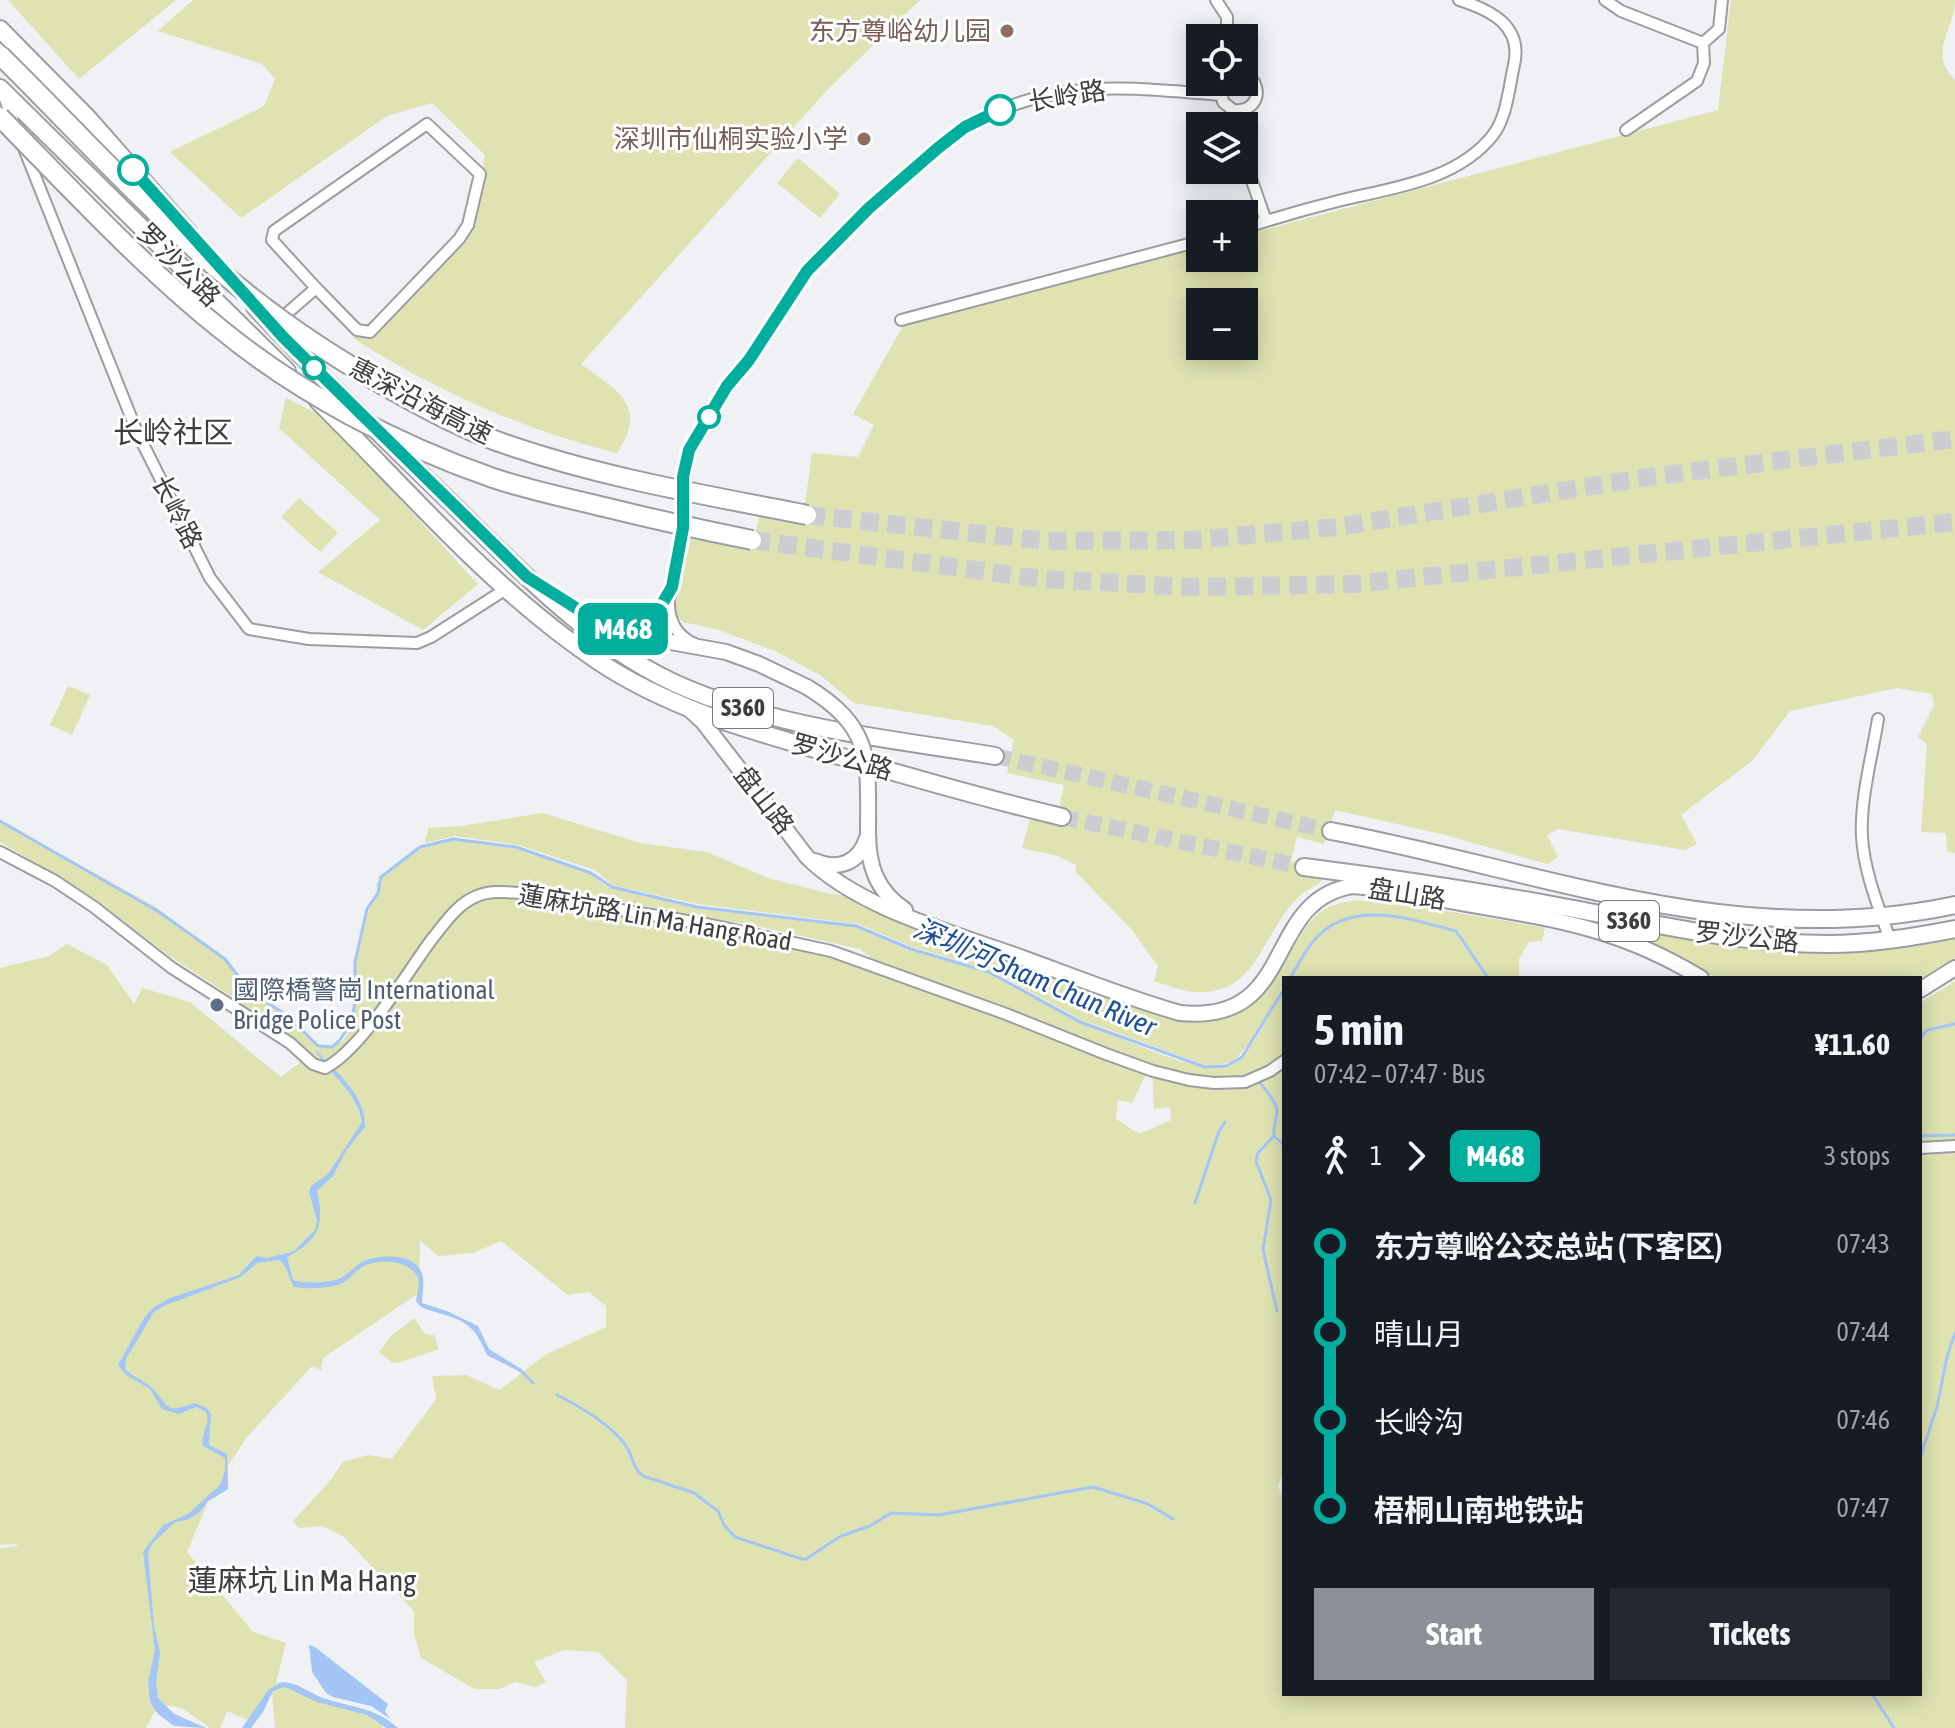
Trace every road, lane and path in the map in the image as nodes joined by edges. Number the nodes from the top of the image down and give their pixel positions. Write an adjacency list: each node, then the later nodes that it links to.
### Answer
1 (1216, 0): 5 (street)
2 (1459, 0): 17 (street)
3 (1605, 0): 7 (street)
4 (1722, 0): 7 (street)
5 (1227, 24)
6 (0, 29): 22 (main road, 罗沙公路 / S360)
7 (1703, 43): 15 (street)
8 (0, 55): 23 (highway, 惠深沿海高速, bridge)
9 (0, 88): 26 (main road, 罗沙公路 / S360); 26 (street, 长岭路)
10 (1186, 93): 27 (street, 长岭路)
11 (1220, 96): 13 (street)
12 (1257, 96): 13 (street)
13 (1233, 110)
14 (0, 117): 24 (highway, 惠深沿海高速, bridge)
15 (1626, 130)
16 (1253, 184): 17 (street)
17 (1266, 221): 18 (street)
18 (1258, 224)
19 (1186, 245): 21 (street)
20 (316, 288): 20 (street); 22 (street)
21 (901, 320)
22 (273, 326): 25 (main road, 罗沙公路 / S360)
23 (807, 515)
24 (752, 540)
25 (527, 577): 28 (main road); 32 (main road, 罗沙公路 / S360)
26 (506, 589): 30 (main road, 罗沙公路 / S360)
27 (670, 594): 28 (street, 长岭路); 29 (street, 长岭路)
28 (603, 625): 29 (main road)
29 (717, 651): 35 (main road, 盘山路, bridge)
30 (685, 707): 33 (main road, 罗沙公路 / S360); 37 (main road, 盘山路)
31 (1878, 719): 40 (street)
32 (995, 756)
33 (1062, 817)
34 (1331, 831): 40 (main road, 罗沙公路 / S360)
35 (868, 832): 37 (main road); 41 (main road, 盘山路)
36 (0, 852): 47 (street, 蓮麻坑路 Lin Ma Hang Road)
37 (807, 857): 41 (main road, 盘山路)
38 (1304, 867): 43 (main road, 罗沙公路 / S360)
39 (1955, 905): 40 (main road, 罗沙公路 / S360)
40 (1882, 916): 43 (street)
41 (935, 926): 45 (main road, 盘山路)
42 (1955, 929): 43 (main road, 罗沙公路 / S360)
43 (1890, 940)
44 (1955, 968): 46 (main road)
45 (1697, 976)
46 (1922, 989)
47 (1282, 1062)
48 (1955, 1146): 49 (street)
49 (1922, 1148)

